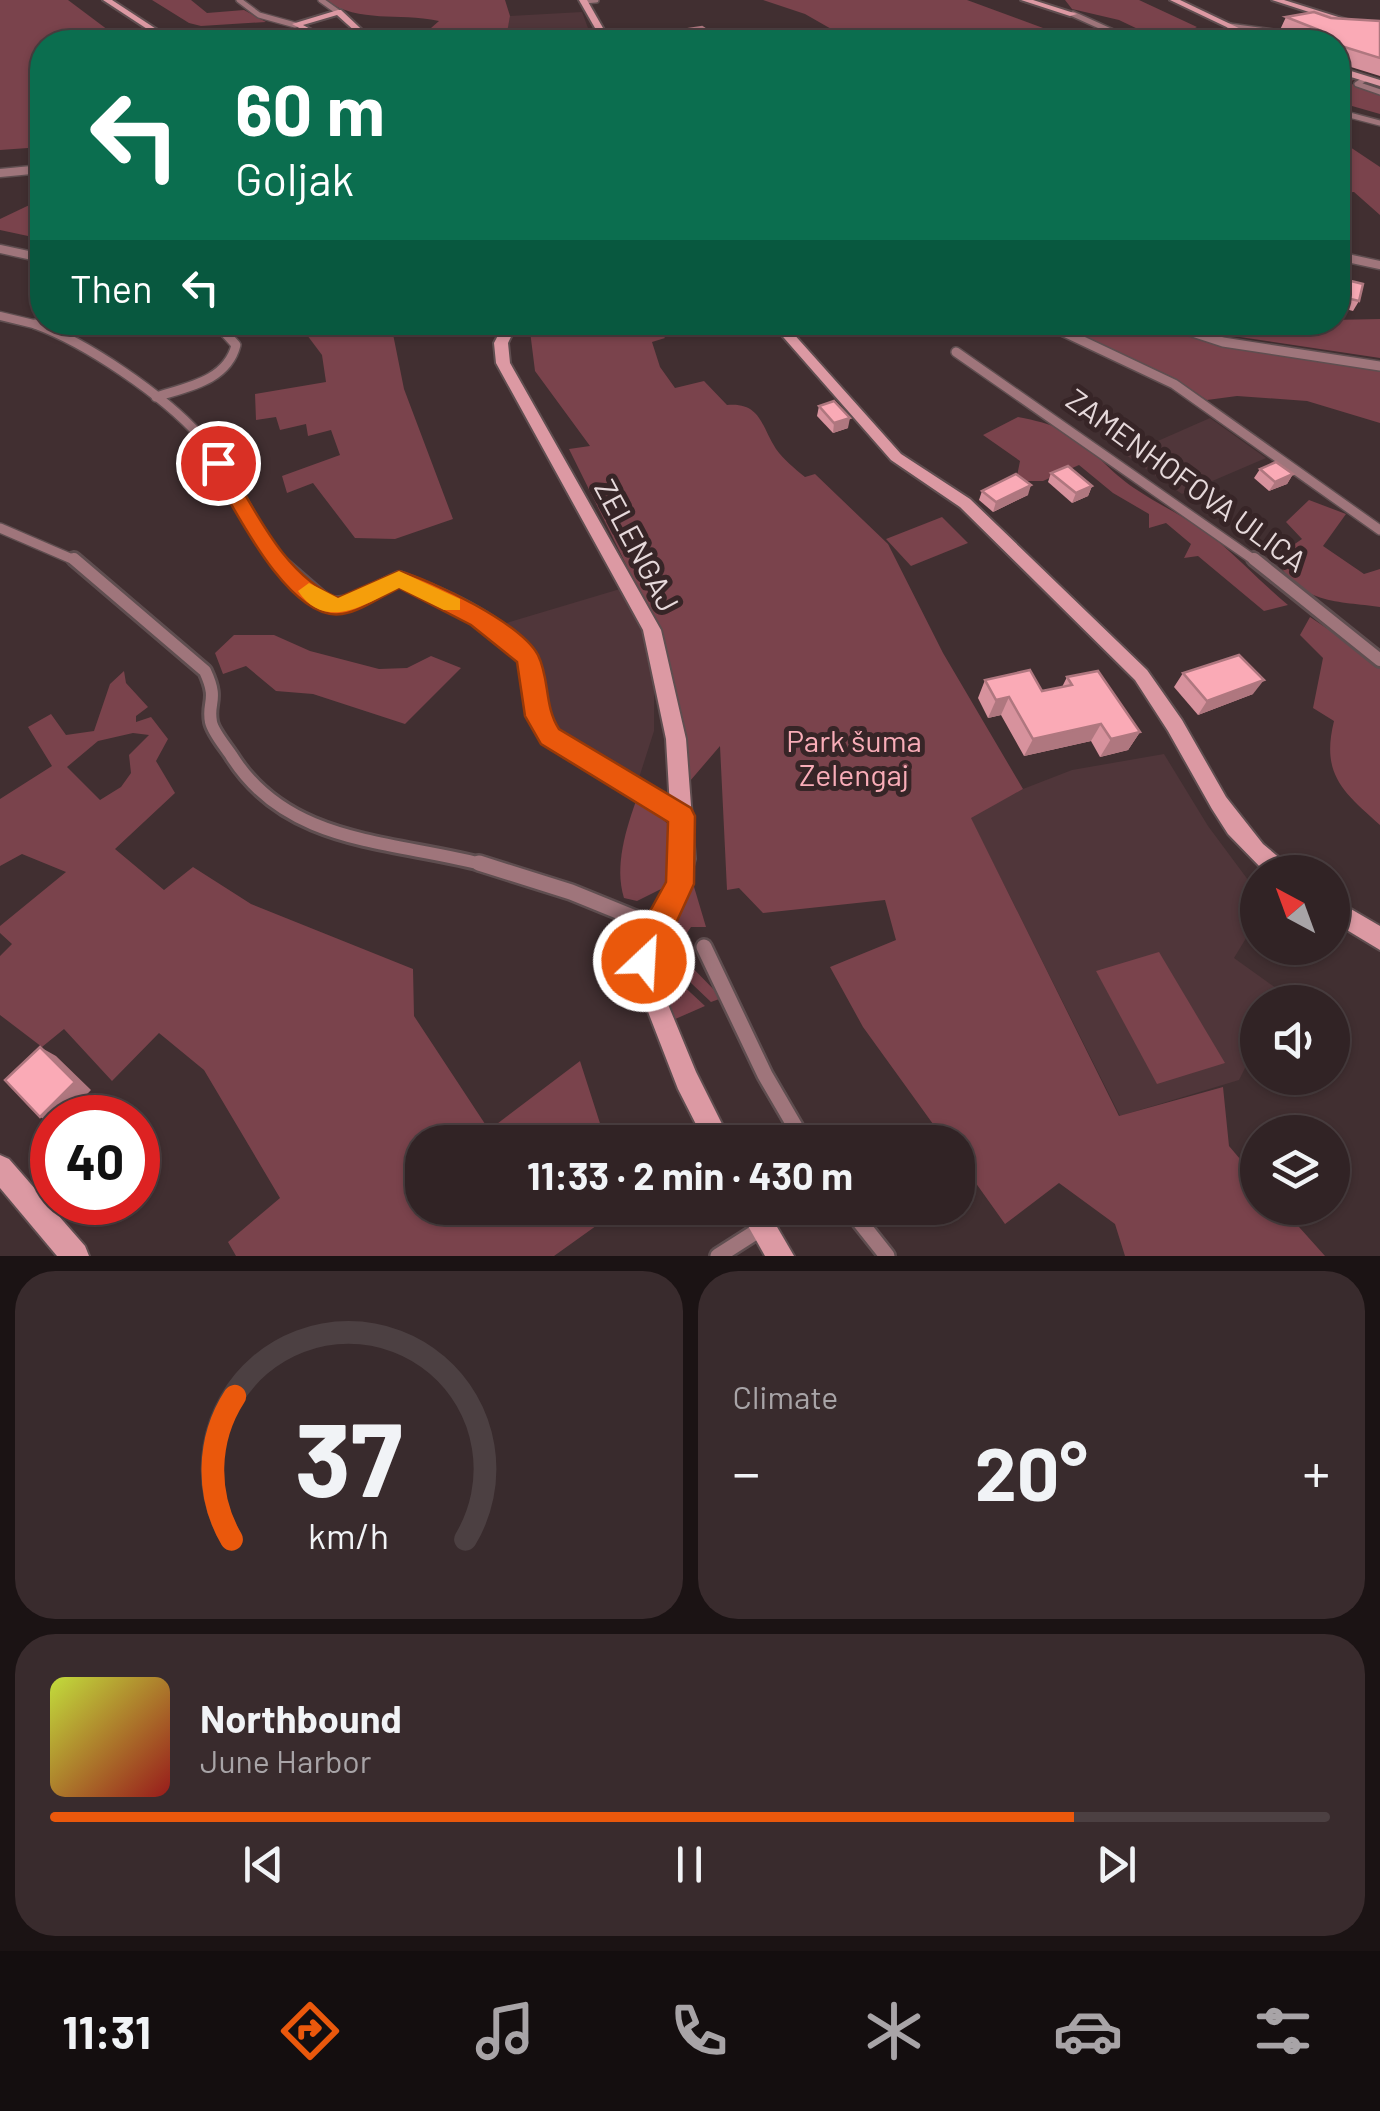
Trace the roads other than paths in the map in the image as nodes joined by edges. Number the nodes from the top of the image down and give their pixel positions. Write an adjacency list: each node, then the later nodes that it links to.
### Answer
1 (108, 0): 15 (street)
2 (239, 0): 13 (street)
3 (321, 0): 10 (street)
4 (583, 0): 5 (street); 19 (street)
5 (596, 0)
6 (1025, 0): 11 (street)
7 (1060, 0): 11 (street)
8 (1174, 0): 14 (street)
9 (1276, 0): 23 (street)
10 (338, 12): 12 (street); 18 (street)
11 (1073, 14): 20 (street)
12 (321, 16): 13 (street); 17 (street)
13 (295, 25): 16 (street)
14 (1229, 26): 21 (street); 22 (street)
15 (154, 30)
16 (305, 30)
17 (350, 30)
18 (358, 30)
19 (596, 30)
20 (1108, 30)
21 (1238, 30)
22 (1259, 30)
23 (1380, 33)
24 (1350, 74): 25 (street)
25 (1365, 78): 26 (street); 27 (street)
26 (1380, 83)
27 (1380, 92)
28 (1350, 116): 29 (street)
29 (1358, 119): 30 (street); 31 (street)
30 (1380, 123)
31 (1380, 133)
32 (30, 170): 33 (street)
33 (0, 173)
34 (0, 249): 35 (street)
35 (30, 255)
36 (1350, 259): 37 (street)
37 (1380, 265)
38 (0, 316): 39 (street)
39 (30, 322)
40 (62, 335): 48 (street)
41 (227, 335): 48 (street)
42 (505, 335): 52 (street, ZELENGAJ)
43 (787, 335): 53 (street)
44 (1071, 335): 50 (street)
45 (1202, 335): 47 (street)
46 (956, 352): 51 (street, ZAMENHOFOVA ULICA)
47 (1380, 366)
48 (156, 397): 52 (street)
49 (0, 528): 55 (street)
50 (1380, 530)
51 (1380, 660)
52 (682, 816): 55 (street, ZELENGAJ)
53 (1262, 855)
54 (1350, 920): 56 (street)
55 (657, 927): 58 (street, ZELENGAJ)
56 (1380, 939)
57 (704, 947): 59 (street)
58 (710, 1125)
59 (795, 1125)
60 (0, 1168): 64 (street)
61 (750, 1225): 65 (street)
62 (761, 1225): 66 (street)
63 (862, 1225): 67 (street)
64 (74, 1256)
65 (718, 1256)
66 (780, 1256)
67 (887, 1256)

